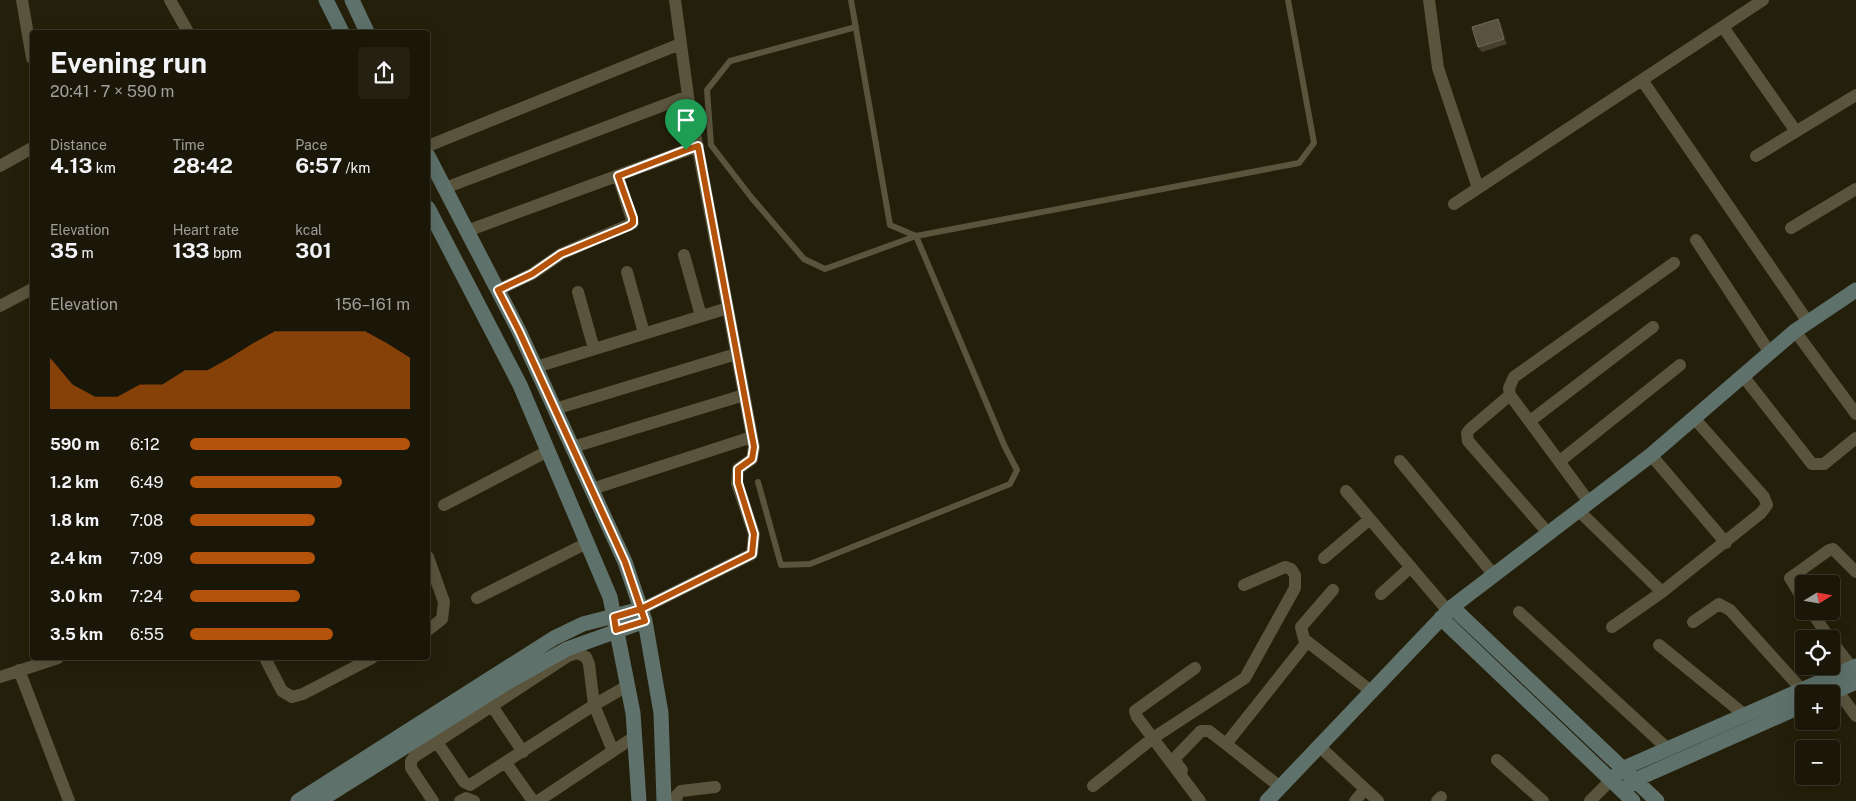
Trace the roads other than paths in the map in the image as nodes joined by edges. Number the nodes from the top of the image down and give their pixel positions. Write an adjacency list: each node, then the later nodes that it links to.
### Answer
1 (22, 0): 16 (street)
2 (170, 0): 12 (street)
3 (326, 0): 13 (street)
4 (352, 0): 14 (street)
5 (675, 0): 15 (street)
6 (851, 0): 10 (lane)
7 (1288, 0): 35 (lane)
8 (1429, 0): 29 (street)
9 (1755, 2): 11 (street)
10 (856, 27): 35 (lane); 35 (lane)
11 (1723, 27): 17 (street); 20 (street)
12 (187, 30)
13 (341, 30)
14 (366, 30)
15 (680, 44): 19 (street); 21 (street)
16 (30, 46)
17 (1642, 80): 29 (street); 47 (street)
18 (1856, 95): 20 (street)
19 (688, 96): 22 (street); 28 (street)
20 (1795, 130): 24 (street)
21 (430, 145)
22 (698, 146): 27 (street); 45 (street)
23 (30, 149): 26 (street)
24 (1756, 156)
25 (430, 160): 28 (street)
26 (0, 166)
27 (618, 176): 34 (street); 41 (street)
28 (445, 188): 34 (street)
29 (1478, 188): 31 (street)
30 (1856, 189): 33 (street)
31 (1454, 204)
32 (430, 212): 67 (street)
33 (1791, 228)
34 (467, 232): 41 (street)
35 (916, 236): 71 (lane)
36 (1696, 240): 52 (street)
37 (684, 255): 46 (street)
38 (1674, 263): 58 (street)
39 (627, 272): 50 (street)
40 (30, 290): 44 (street)
41 (498, 290): 55 (street)
42 (1856, 290): 47 (street)
43 (578, 292): 51 (street)
44 (0, 306)
45 (728, 308): 46 (street); 53 (street)
46 (701, 316): 50 (street)
47 (1808, 322): 49 (street)
48 (1653, 327): 63 (street)
49 (1795, 331): 52 (street); 59 (street)
50 (644, 333): 51 (street)
51 (594, 349): 55 (street)
52 (1770, 353): 56 (street)
53 (736, 354): 57 (street); 60 (street)
54 (1680, 364): 70 (street)
55 (536, 366): 60 (street)
56 (1743, 376): 62 (street); 65 (street)
57 (744, 395): 64 (street); 66 (street)
58 (1510, 395): 63 (street); 77 (street)
59 (1852, 400): 61 (street)
60 (555, 409): 66 (street)
61 (1856, 414)
62 (1694, 418): 68 (street); 79 (street)
63 (1530, 421): 70 (street)
64 (752, 437): 72 (street); 93 (street)
65 (1856, 438)
66 (573, 447): 72 (street)
67 (548, 450): 74 (street); 78 (street)
68 (1651, 455): 75 (street); 79 (street)
69 (1400, 461): 84 (street)
70 (1560, 461): 75 (street)
71 (758, 482)
72 (592, 490): 93 (street)
73 (1346, 491): 76 (street)
74 (444, 505)
75 (1584, 506): 77 (street); 88 (street)
76 (1370, 519): 80 (street); 82 (street)
77 (1549, 534): 84 (street)
78 (587, 543): 90 (street); 95 (street)
79 (1726, 543): 88 (street)
80 (1324, 558)
81 (430, 563): 97 (street)
82 (1411, 567): 89 (street); 91 (street)
83 (1856, 572): 86 (street)
84 (1494, 576): 91 (street)
85 (1244, 585): 121 (street)
86 (1795, 586)
87 (1333, 590): 98 (street)
88 (1662, 592): 96 (street)
89 (1381, 594)
90 (477, 598)
91 (1447, 612): 112 (street); 130 (street); 131 (street)
92 (1519, 612): 125 (street)
93 (643, 615): 95 (street); 148 (street)
94 (1693, 622): 111 (street)
95 (615, 623): 109 (street); 140 (street); 141 (street)
96 (1612, 627)
97 (430, 628)
98 (1307, 642): 112 (street); 123 (street)
99 (1659, 645): 118 (street)
100 (1840, 651): 106 (street)
101 (52, 660): 105 (street)
102 (266, 660): 103 (street)
103 (368, 660)
104 (1195, 668): 121 (street)
105 (19, 670): 107 (street); 139 (street)
106 (1855, 672): 108 (street); 110 (street)
107 (0, 676)
108 (1829, 685)
109 (627, 686): 116 (street); 120 (street)
110 (1840, 686)
111 (1795, 688)
112 (1372, 691): 124 (street)
113 (1840, 699): 119 (street)
114 (1795, 701): 118 (street)
115 (1795, 702): 132 (street)
116 (594, 705): 117 (street); 126 (street); 127 (street)
117 (492, 706): 122 (street); 127 (street)
118 (1746, 716): 125 (street)
119 (1856, 716)
120 (634, 737): 126 (street); 147 (street)
121 (1153, 738): 134 (street); 150 (street)
122 (436, 742): 129 (street); 142 (street)
123 (1226, 744): 133 (street); 136 (street)
124 (1319, 746): 136 (street); 137 (street)
125 (1669, 750): 130 (street)
126 (613, 751): 146 (street)
127 (523, 752): 129 (street)
128 (1497, 760): 154 (street)
129 (506, 763): 145 (street)
130 (1624, 768): 131 (street); 132 (street)
131 (1612, 780): 138 (street); 155 (street)
132 (1635, 780): 138 (street); 156 (street)
133 (1193, 783)
134 (1093, 786)
135 (715, 787): 149 (street)
136 (1280, 787): 151 (street)
137 (1365, 789): 152 (street); 153 (street)
138 (1628, 796)
139 (69, 801)
140 (298, 801)
141 (319, 801)
142 (433, 801)
143 (460, 801): 144 (street)
144 (474, 801)
145 (533, 801)
146 (538, 801)
147 (639, 801)
148 (664, 801)
149 (676, 801)
150 (1200, 801)
151 (1267, 801)
152 (1355, 801)
153 (1378, 801)
154 (1543, 801)
155 (1590, 801)
156 (1657, 801)

